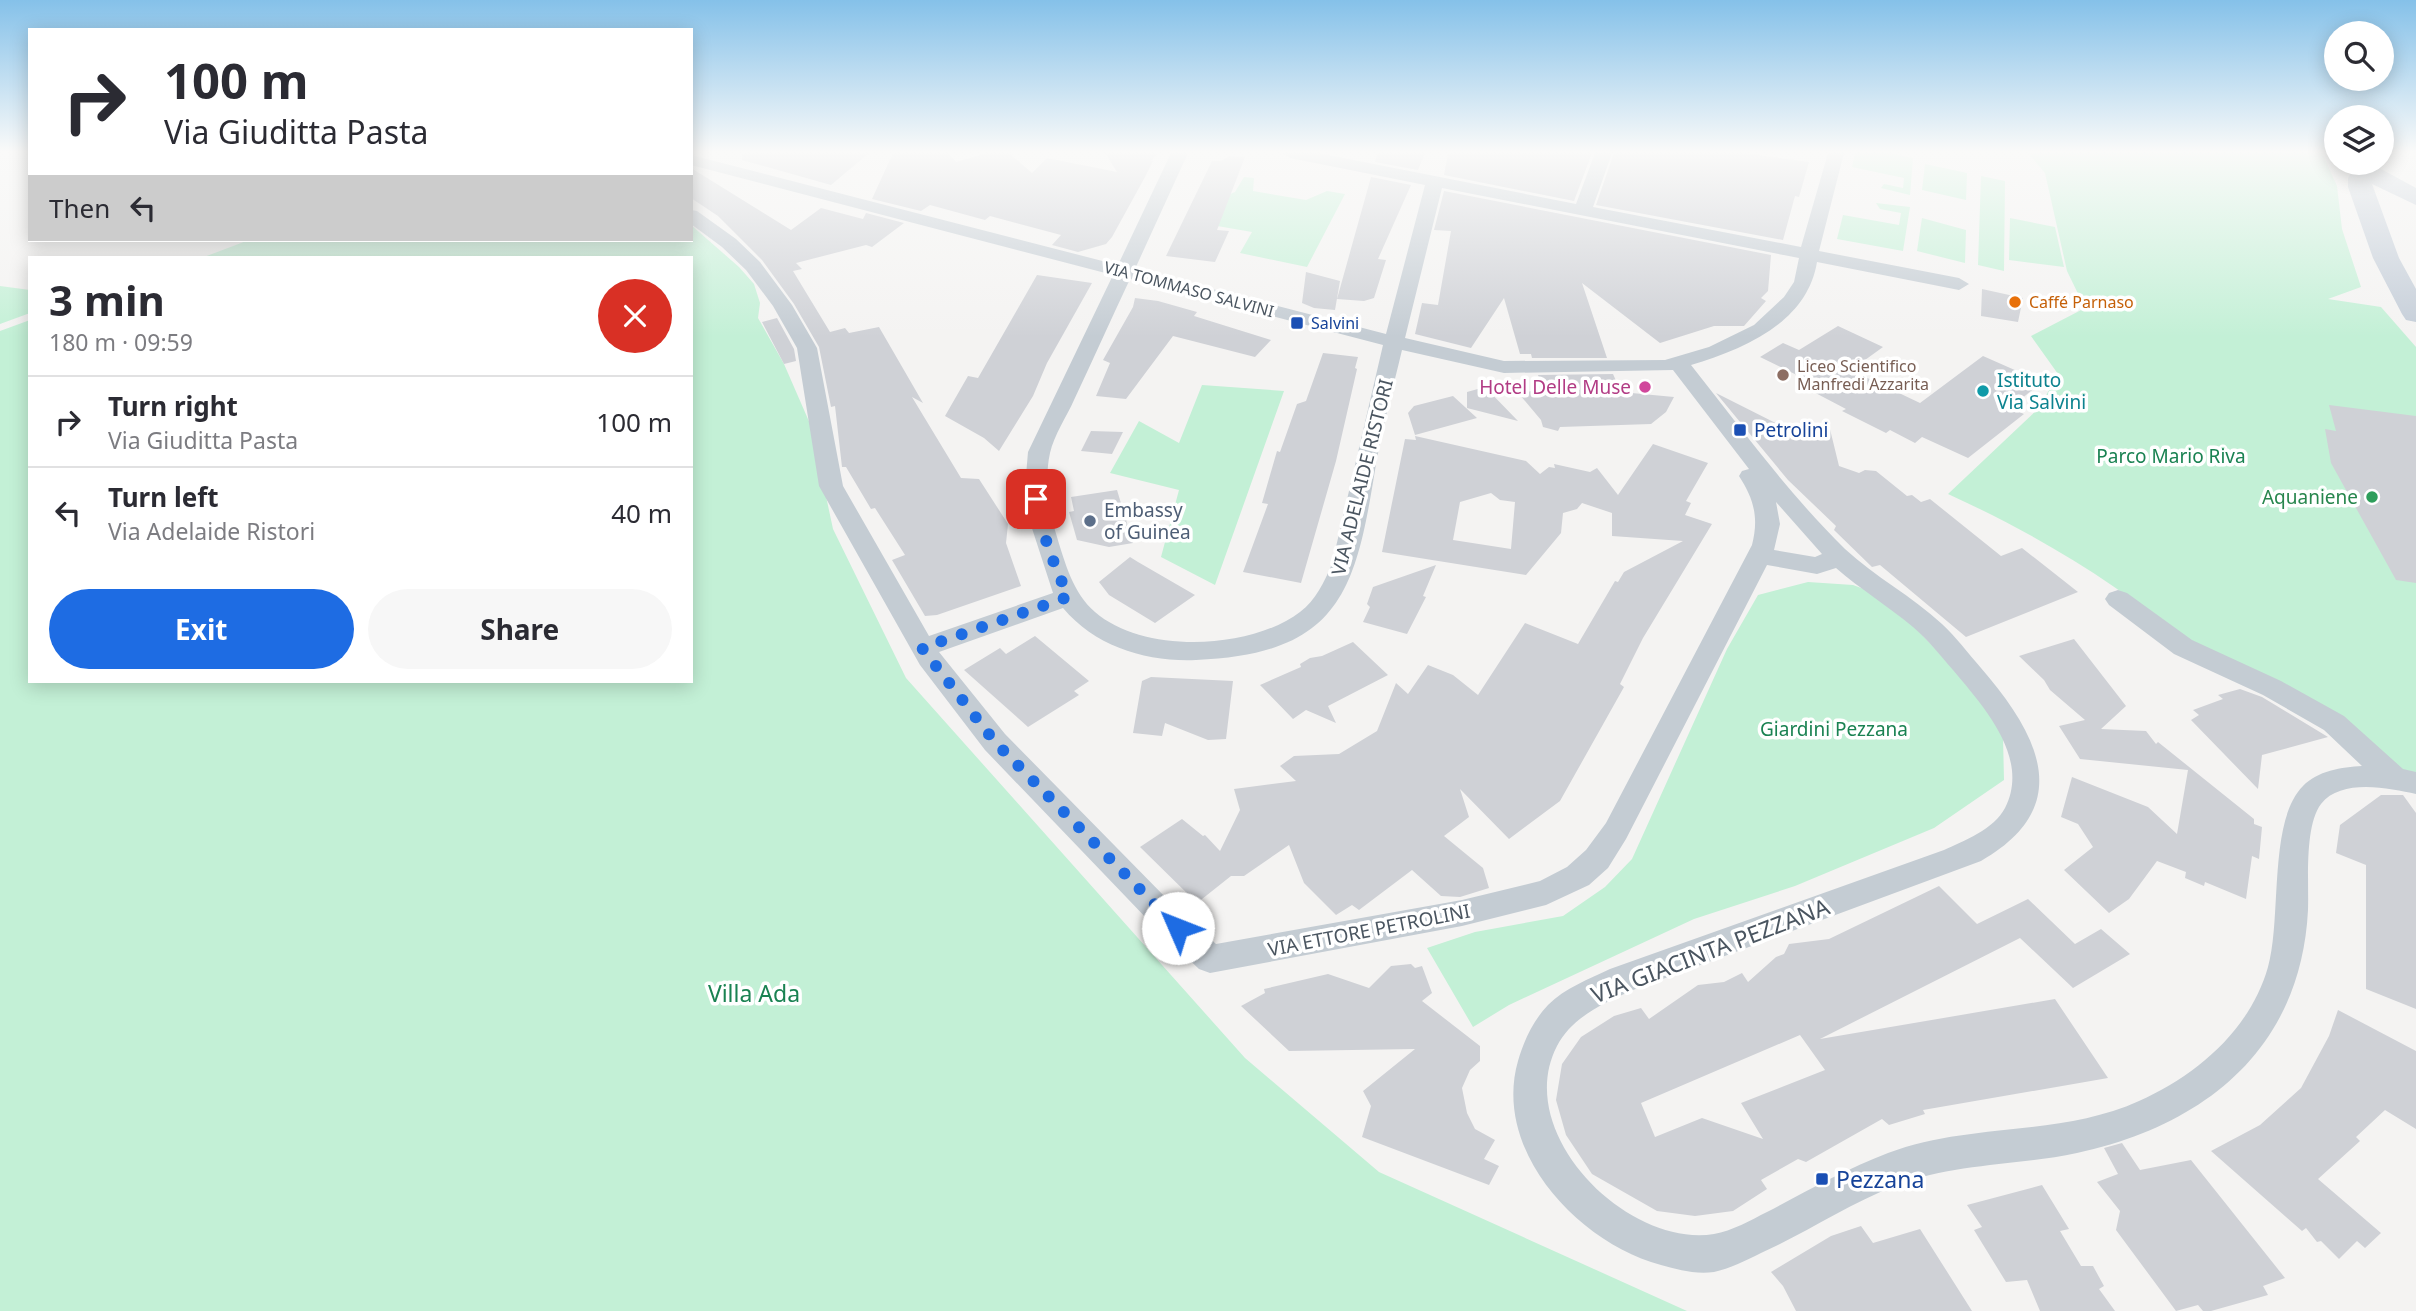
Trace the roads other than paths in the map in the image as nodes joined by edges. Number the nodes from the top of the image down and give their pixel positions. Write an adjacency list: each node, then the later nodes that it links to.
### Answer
1 (902, 214): 9 (street, VIA TOMMASO SALVINI)
2 (1150, 214): 9 (street)
3 (1427, 214): 13 (street)
4 (1610, 214): 8 (street)
5 (1819, 214): 8 (street, VIA TOMMASO SALVINI)
6 (2405, 214): 12 (street)
7 (693, 217): 11 (street)
8 (1809, 253): 10 (street); 14 (street, VIA TOMMASO SALVINI)
9 (1123, 271): 13 (street, VIA TOMMASO SALVINI); 18 (street, VIA ADELAIDE RISTORI)
10 (1958, 284)
11 (782, 305): 20 (street)
12 (2416, 314)
13 (1395, 342): 14 (street, VIA TOMMASO SALVINI); 18 (street, VIA ADELAIDE RISTORI)
14 (1673, 365): 15 (street)
15 (1777, 503): 16 (street); 17 (street, VIA GIACINTA PEZZANA)
16 (1760, 556): 17 (street); 20 (street, VIA ETTORE PETROLINI)
17 (1839, 557): 21 (street, VIA GIACINTA PEZZANA)
18 (1068, 597): 20 (street)
19 (2118, 599): 21 (street)
20 (922, 648)
21 (2405, 780)

